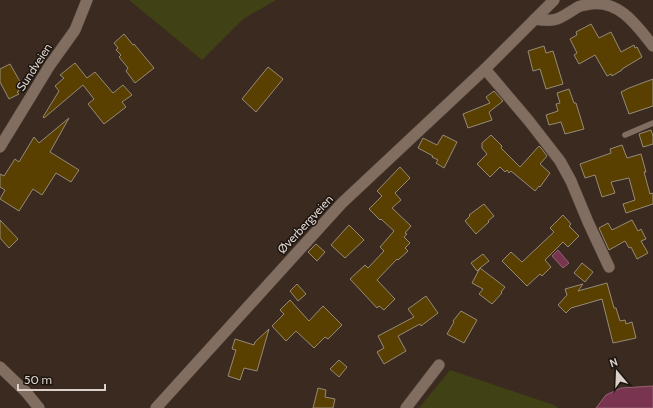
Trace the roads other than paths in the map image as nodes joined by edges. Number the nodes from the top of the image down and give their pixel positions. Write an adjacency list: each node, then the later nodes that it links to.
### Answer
1 (87, 0): 8 (street, Sundveien)
2 (554, 0): 3 (street, Øverbergveien)
3 (535, 19): 4 (street); 5 (street, Øverbergveien)
4 (653, 46)
5 (485, 69): 9 (street); 13 (street, Øverbergveien)
6 (653, 123): 7 (lane)
7 (625, 135)
8 (0, 147)
9 (609, 267)
10 (439, 364): 14 (street)
11 (0, 367): 12 (street)
12 (39, 408)
13 (156, 408)
14 (406, 408)

